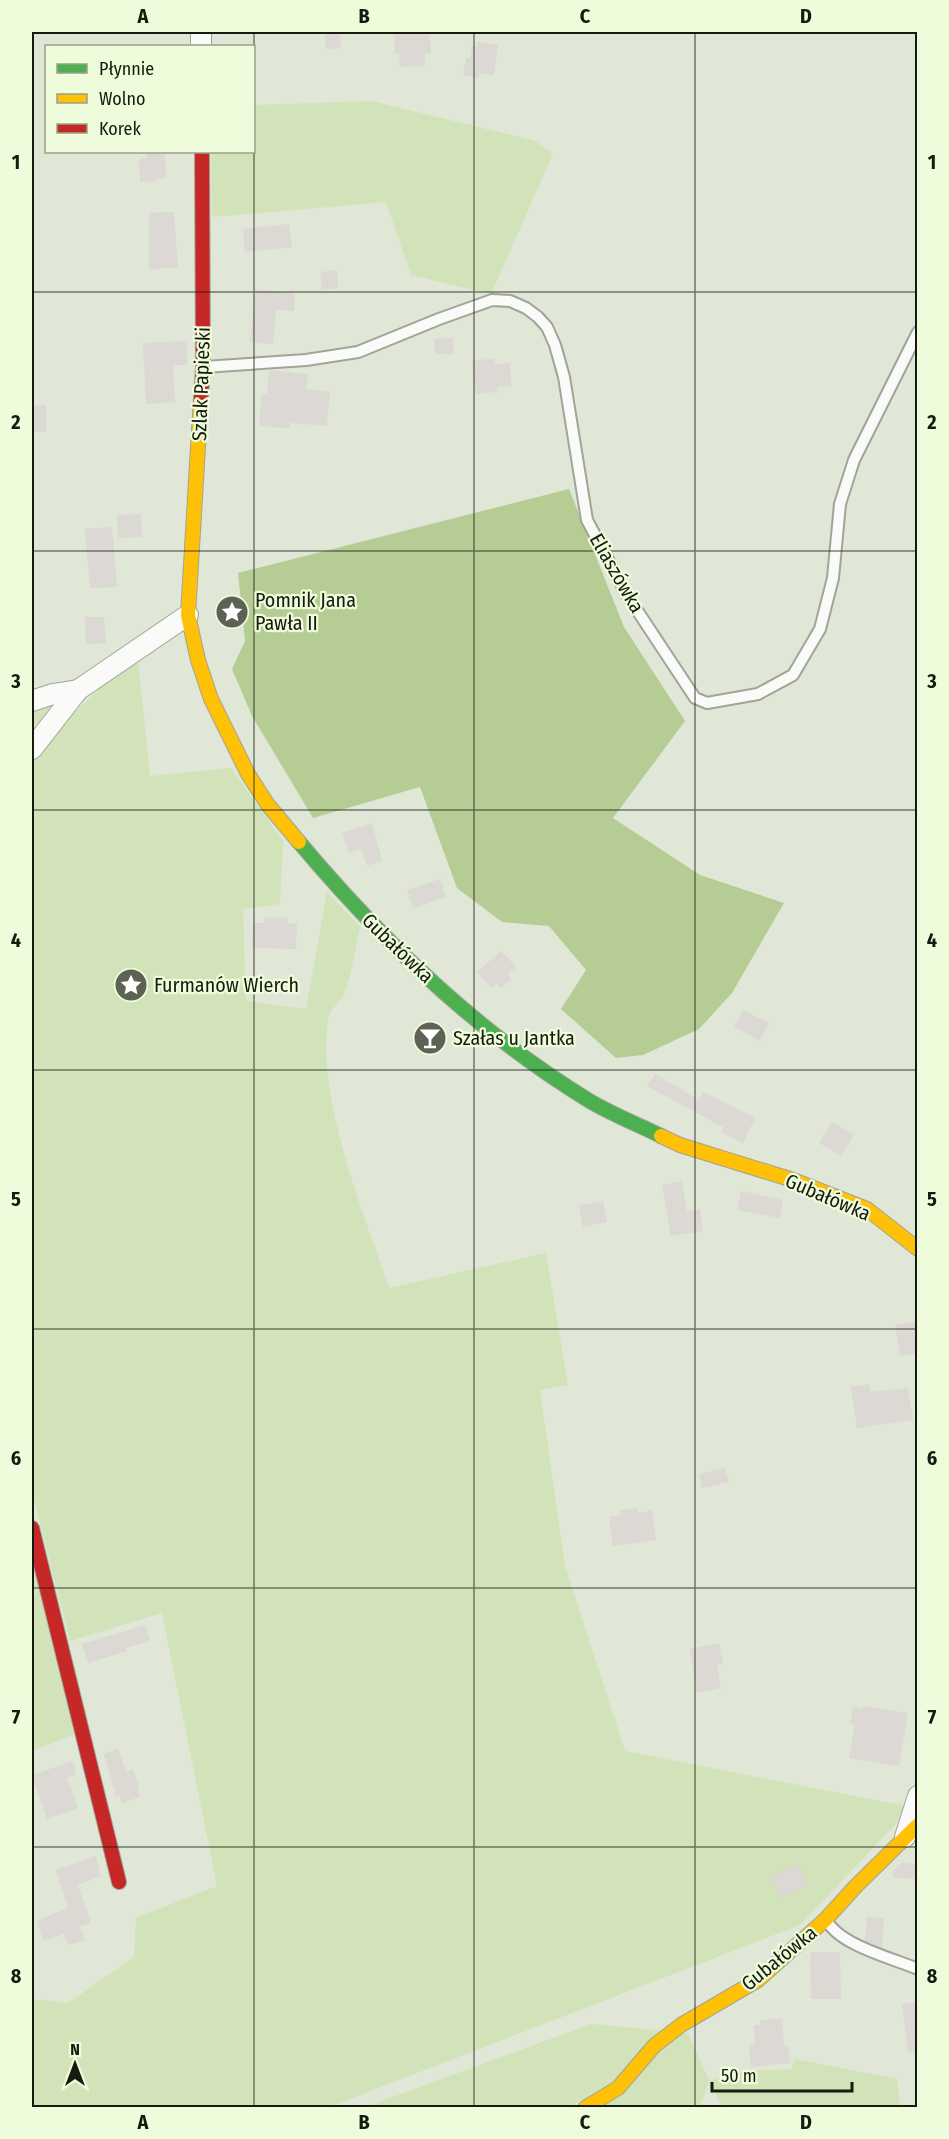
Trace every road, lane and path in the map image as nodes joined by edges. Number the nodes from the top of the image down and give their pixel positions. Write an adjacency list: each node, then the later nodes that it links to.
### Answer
1 (202, 153): 3 (street, Szlak Papieski)
2 (918, 332): 3 (lane, Eliaszówka)
3 (203, 367): 4 (street, Szlak Papieski)
4 (188, 615): 5 (street); 8 (street, Gubałówka)
5 (78, 690): 6 (street); 7 (street)
6 (32, 701)
7 (32, 748)
8 (918, 1249)
9 (32, 1528): 12 (street)
10 (918, 1796): 11 (street, Gubałówka)
11 (911, 1831): 13 (street, Gubałówka)
12 (119, 1882)
13 (826, 1919): 14 (lane); 15 (street, Gubałówka)
14 (918, 1969)
15 (585, 2108)

